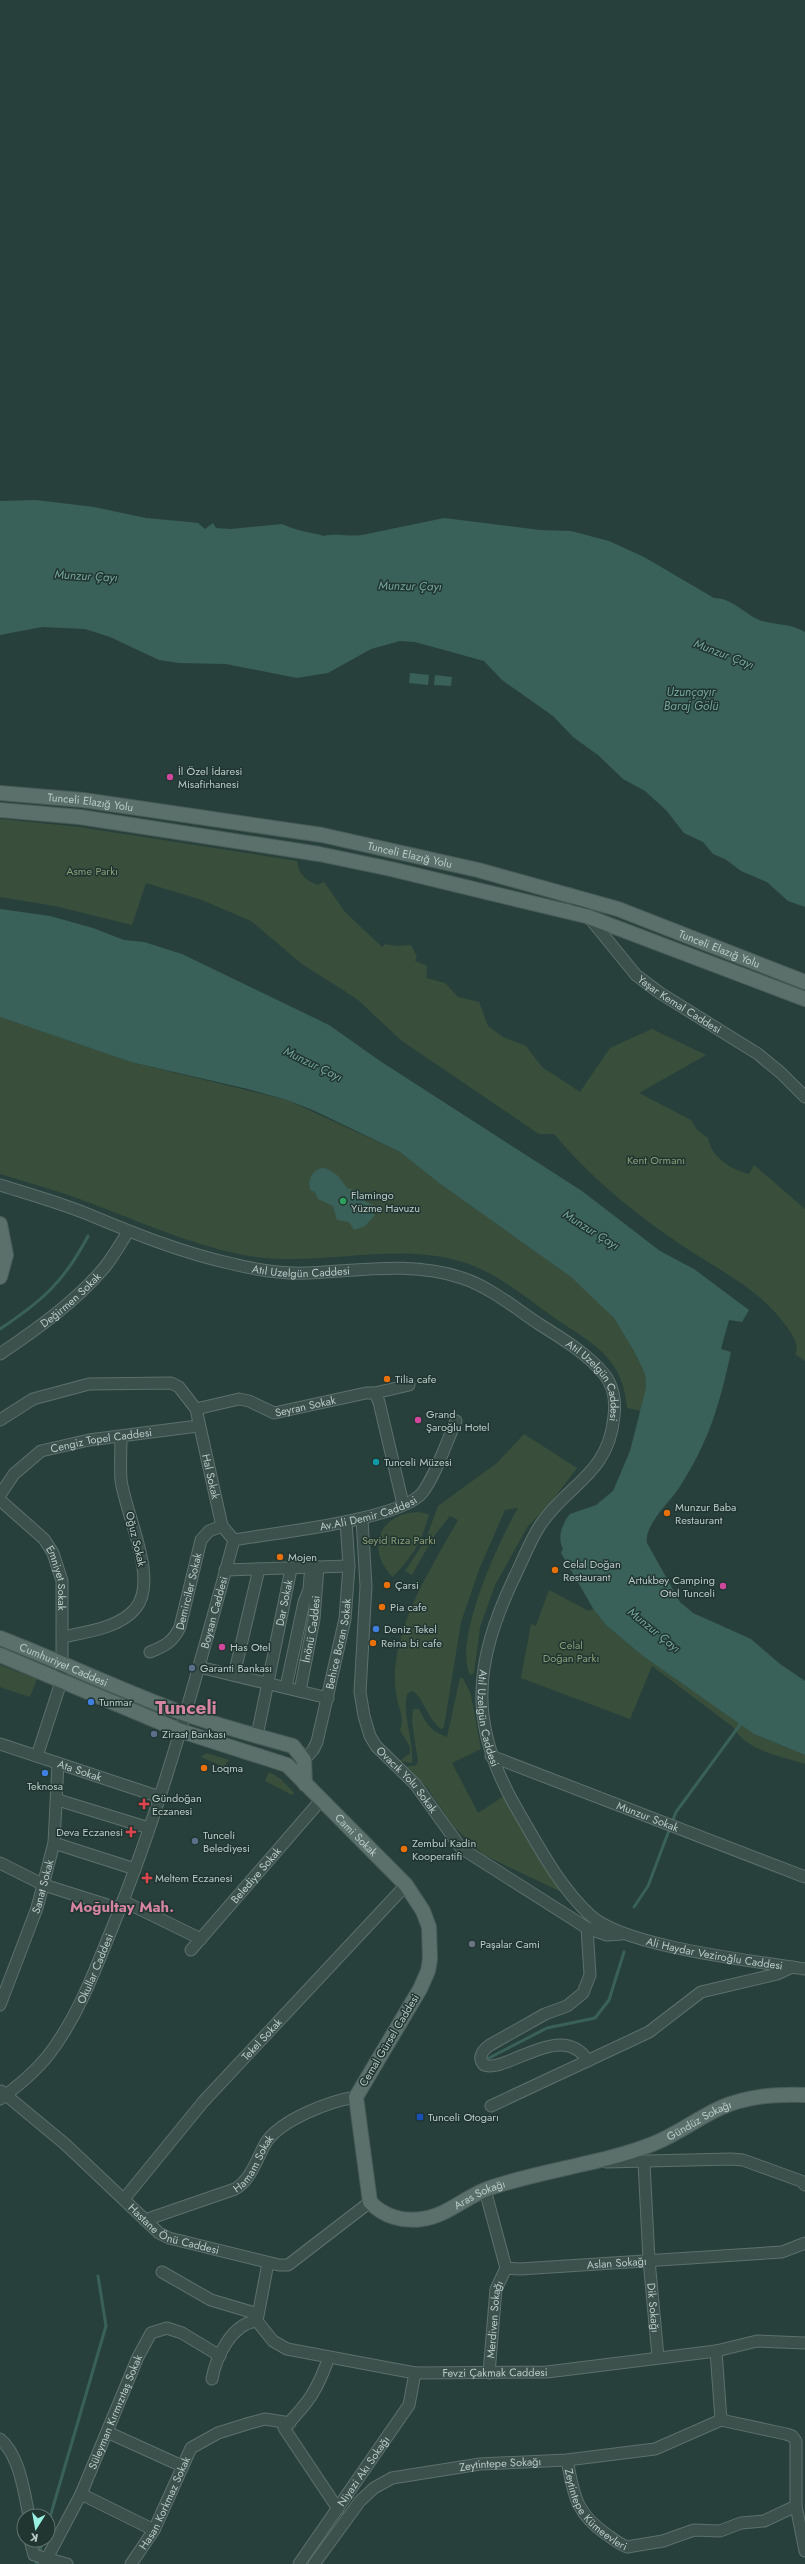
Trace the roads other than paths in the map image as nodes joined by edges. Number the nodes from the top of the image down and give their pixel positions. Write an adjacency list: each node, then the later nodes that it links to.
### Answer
1 (0, 793): 3 (main road, Tunceli Elazığ Yolu)
2 (0, 810): 4 (main road, Tunceli Elazığ Yolu)
3 (570, 894): 4 (street, Yaşar Kemal Caddesi); 5 (main road, Tunceli Elazığ Yolu)
4 (586, 916): 6 (main road, Tunceli Elazığ Yolu); 7 (street, Yaşar Kemal Caddesi)
5 (805, 982)
6 (805, 999)
7 (805, 1098)
8 (0, 1185): 10 (street, Atıl Uzelgün Caddesi)
9 (0, 1224): 11 (main road)
10 (128, 1232): 12 (street, Değirmen Sokak); 49 (street, Atıl Uzelgün Caddesi)
11 (0, 1277)
12 (0, 1354)
13 (409, 1385): 14 (street, Seyran Sokak)
14 (375, 1393): 15 (street, Seyran Sokak); 22 (street)
15 (196, 1409): 16 (street); 18 (street, Hal Sokak)
16 (0, 1420)
17 (456, 1421): 22 (street, Av.Ali Demir Caddesi)
18 (198, 1426): 19 (street, Cengiz Topel Caddesi); 25 (street, Hal Sokak)
19 (121, 1437): 20 (street, Cengiz Topel Caddesi); 33 (street, Oğuz Sokak)
20 (0, 1495)
21 (0, 1500): 33 (street, Emniyet Sokak)
22 (403, 1504): 23 (street, Av.Ali Demir Caddesi)
23 (362, 1519): 24 (street, Av.Ali Demir Caddesi); 64 (street, Ovacık Yolu Sokak)
24 (346, 1522): 26 (street, Av.Ali Demir Caddesi); 27 (street, Behice Boran Sokak)
25 (222, 1526): 26 (street, Hal Sokak); 34 (street, Demirciler Sokak)
26 (234, 1540): 31 (street, Boysan Caddesi)
27 (349, 1566): 28 (street); 43 (street, Behice Boran Sokak)
28 (314, 1567): 30 (street); 41 (street, İnönü Caddesi); 42 (street, İnönü Caddesi)
29 (259, 1569): 30 (street); 31 (street); 38 (street)
30 (290, 1569): 40 (street, Dar Sokak)
31 (225, 1570): 37 (street, Boysan Caddesi)
32 (0, 1638): 36 (main road, Cumhuriyet Caddesi)
33 (63, 1638): 36 (street, Emniyet Sokak)
34 (150, 1652)
35 (0, 1655): 39 (main road, Cami Sokak)
36 (63, 1662): 39 (street, Emniyet Sokak); 44 (main road, Cumhuriyet Caddesi)
37 (200, 1667): 38 (street); 44 (street, Boysan Caddesi)
38 (234, 1675): 40 (street)
39 (62, 1679): 45 (main road, Cami Sokak); 48 (street, Emniyet Sokak)
40 (268, 1683): 41 (street); 46 (street, Dar Sokak)
41 (286, 1688): 42 (street)
42 (300, 1691): 43 (street)
43 (328, 1698): 50 (street, Behice Boran Sokak)
44 (187, 1714): 45 (street, Boysan Caddesi); 46 (main road, Cumhuriyet Caddesi)
45 (181, 1731): 52 (main road, Cami Sokak); 53 (street, Okullar Caddesi)
46 (257, 1736): 50 (main road, Cumhuriyet Caddesi)
47 (0, 1744): 48 (street, Ata Sokak)
48 (37, 1756): 51 (street, Ata Sokak)
49 (491, 1756): 60 (street, Munzur Sokak); 65 (street, Atıl Uzelgün Caddesi)
50 (304, 1760): 52 (main road)
51 (58, 1763): 53 (street, Ata Sokak); 54 (street, Sanat Sokak)
52 (305, 1784): 55 (main road, Cami Sokak)
53 (160, 1797): 56 (street, Okullar Caddesi)
54 (58, 1800): 56 (street); 57 (street, Sanat Sokak)
55 (321, 1800): 62 (main road, Cami Sokak); 66 (street, Belediye Sokak)
56 (149, 1828): 59 (street, Okullar Caddesi)
57 (54, 1843): 59 (street); 61 (street, Sanat Sokak)
58 (0, 1863): 61 (street)
59 (135, 1869): 63 (street, Okullar Caddesi)
60 (805, 1877)
61 (44, 1885): 63 (street); 70 (street, Sanat Sokak)
62 (406, 1886): 75 (main road, Cemal Gürsel Caddesi); 81 (street, Tekel Sokak)
63 (122, 1905): 66 (street); 73 (street, Okullar Caddesi)
64 (587, 1928): 65 (street, Ovacık Yolu Sokak); 72 (street)
65 (624, 1934): 68 (street, Ali Haydar Veziroğlu Caddesi)
66 (201, 1939): 67 (street, Belediye Sokak)
67 (191, 1950)
68 (793, 1967): 69 (street, Ali Haydar Veziroğlu Caddesi); 72 (street)
69 (805, 1969)
70 (4, 1986): 71 (street, Sanat Sokak)
71 (0, 2005)
72 (588, 2061): 76 (street)
73 (2, 2095): 81 (street, Hastane Önü Caddesi)
74 (805, 2096): 77 (main road, Gündüz Sokağı)
75 (356, 2097): 82 (main road, Cemal Gürsel Caddesi); 83 (street, Hamam Sokak)
76 (491, 2106)
77 (596, 2161): 78 (street); 80 (main road, Aras Sokağı)
78 (644, 2162): 79 (street); 85 (street, Dik Sokağı)
79 (805, 2185)
80 (485, 2190): 82 (main road, Aras Sokağı); 87 (street)
81 (124, 2199): 83 (street, Hastane Önü Caddesi)
82 (370, 2202): 86 (street, Hastane Önü Caddesi)
83 (145, 2220): 86 (street, Hastane Önü Caddesi)
84 (805, 2243): 85 (street, Aslan Sokağı)
85 (649, 2260): 87 (street, Aslan Sokağı); 94 (street, Dik Sokağı)
86 (268, 2263): 89 (street)
87 (506, 2268): 96 (street, Merdiven Sokağı)
88 (162, 2272): 89 (street)
89 (258, 2318): 92 (street); 93 (street, Fevzi Çakmak Caddesi)
90 (805, 2343): 91 (street, Fevzi Çakmak Caddesi)
91 (716, 2351): 94 (street, Fevzi Çakmak Caddesi); 98 (street)
92 (220, 2356): 97 (street); 100 (street, Süleyman Kırmızıtaş Sokak)
93 (328, 2357): 95 (street, Fevzi Çakmak Caddesi); 99 (street)
94 (658, 2357): 96 (street, Fevzi Çakmak Caddesi)
95 (414, 2372): 96 (street, Fevzi Çakmak Caddesi); 107 (street, Niyazi Akı Sokağı)
96 (489, 2373)
97 (212, 2380)
98 (721, 2420): 102 (street, Zeytintepe Sokağı); 105 (street)
99 (290, 2423): 103 (street, Hasan Korkmaz Sokak); 107 (street)
100 (107, 2432): 103 (street); 104 (street, Süleyman Kırmızıtaş Sokak)
101 (0, 2439): 106 (street)
102 (567, 2460): 105 (street, Zeytintepe Kümeevleri); 115 (street, Zeytintepe Sokağı)
103 (182, 2466): 108 (street, Hasan Korkmaz Sokak)
104 (81, 2494): 108 (street); 111 (street, Süleyman Kırmızıtaş Sokak)
105 (796, 2506): 110 (street)
106 (27, 2508)
107 (338, 2508): 114 (street, Niyazi Akı Sokağı)
108 (154, 2530): 113 (street, Hasan Korkmaz Sokak)
109 (35, 2548): 111 (street)
110 (805, 2552)
111 (41, 2559): 112 (street)
112 (67, 2564)
113 (131, 2564)
114 (299, 2564)
115 (314, 2564)

